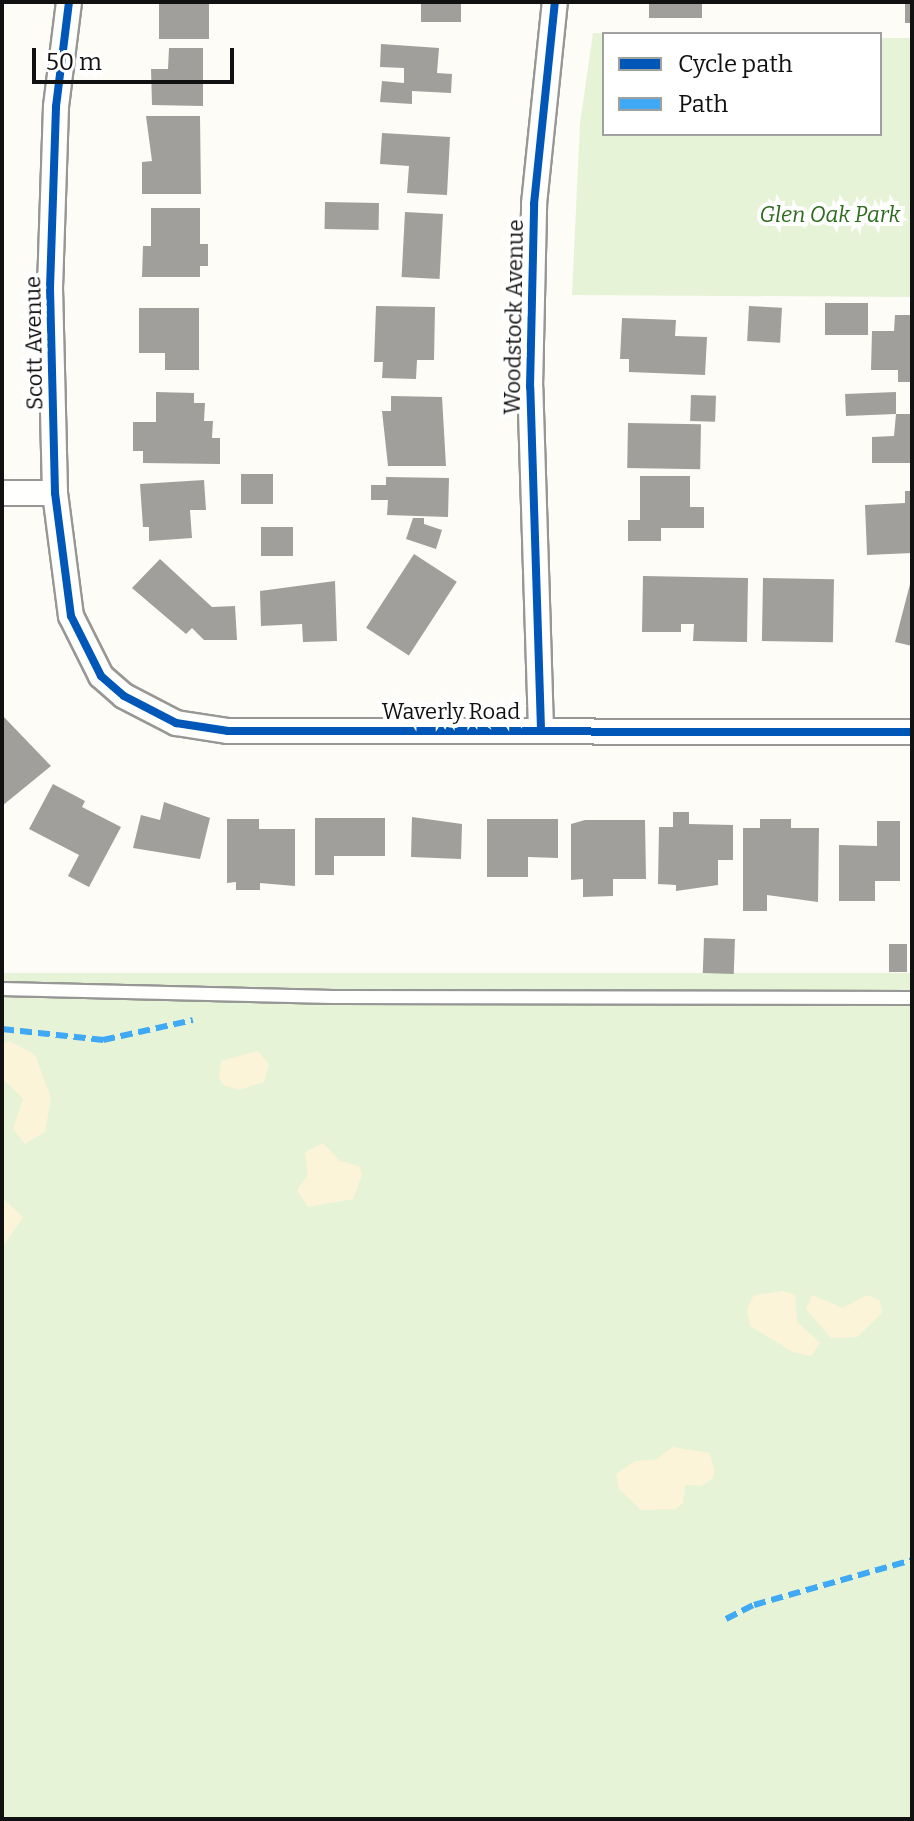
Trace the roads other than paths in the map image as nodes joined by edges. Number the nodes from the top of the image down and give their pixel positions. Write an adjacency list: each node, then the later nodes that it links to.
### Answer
1 (69, 2): 4 (street, Scott Avenue)
2 (555, 2): 6 (street, Woodstock Avenue)
3 (2, 493): 4 (street)
4 (55, 493): 5 (street, Scott Avenue)
5 (101, 676): 6 (street, Waverly Road)
6 (541, 729): 7 (street, Waverly Road)
7 (912, 732)
8 (2, 989): 9 (lane)
9 (912, 998)

